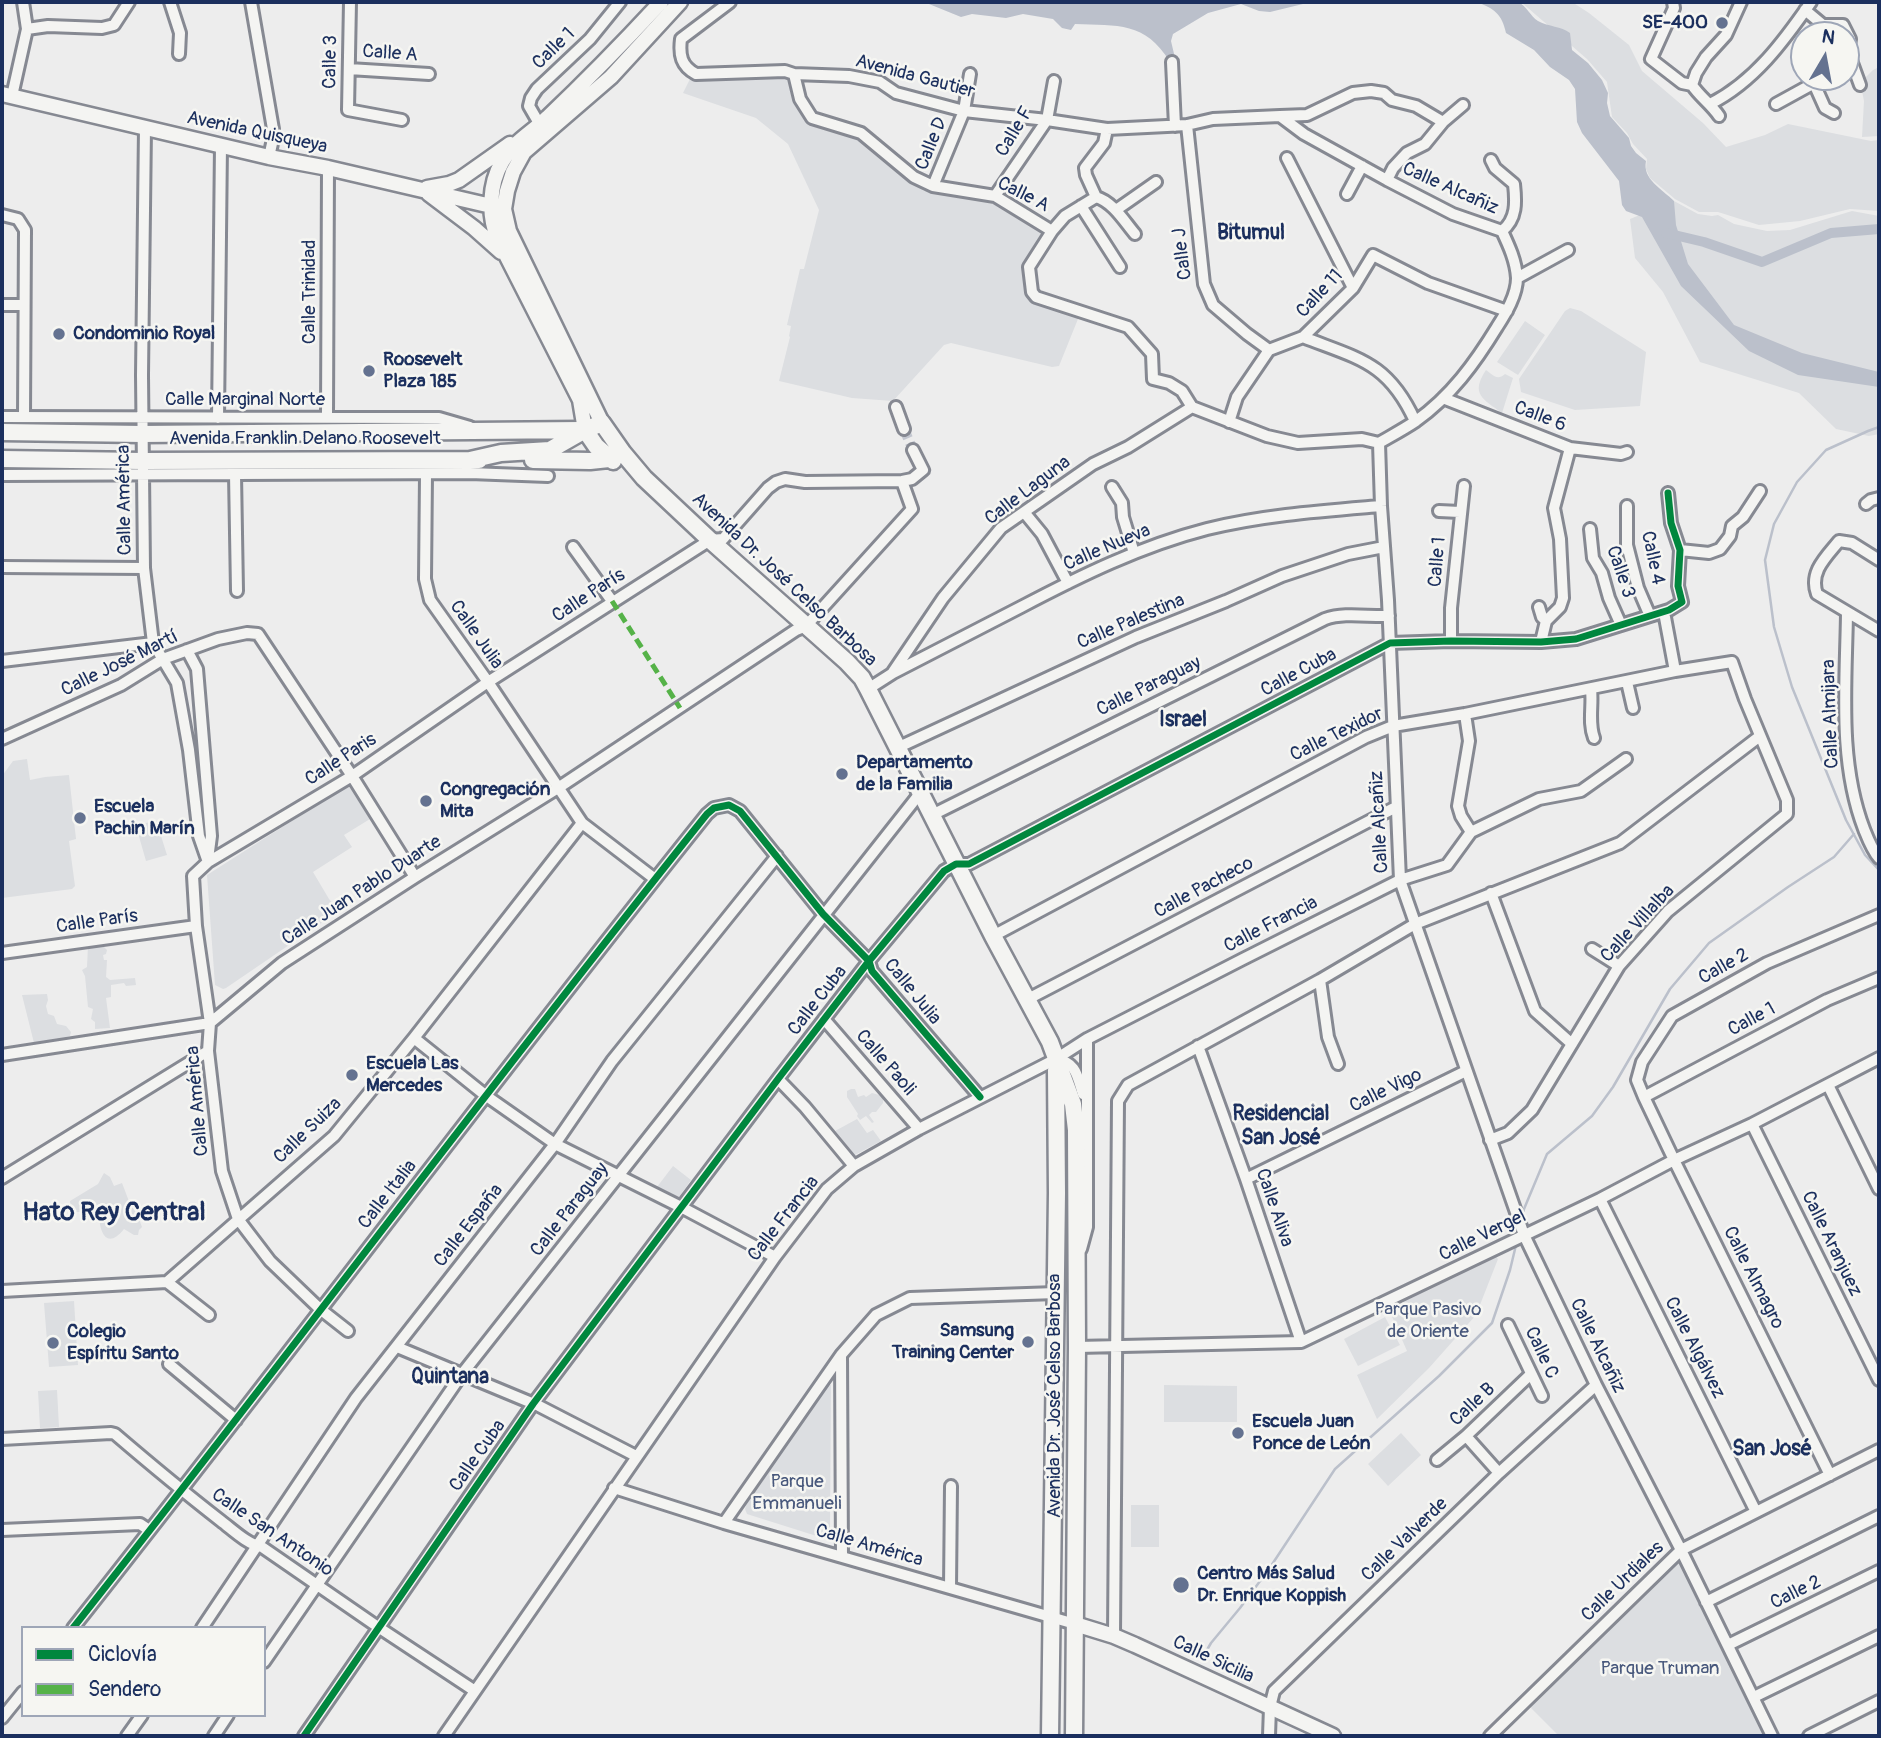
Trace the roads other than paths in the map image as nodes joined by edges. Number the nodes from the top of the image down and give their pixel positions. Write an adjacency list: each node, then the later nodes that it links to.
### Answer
1 (23, 2): 14 (street)
2 (128, 2): 14 (street)
3 (170, 2): 15 (street)
4 (251, 2): 42 (street)
5 (350, 2): 17 (street, Calle 3)
6 (620, 2): 38 (street, Calle 1)
7 (661, 2): 38 (street, Avenida Dr. José Celso Barbosa)
8 (680, 2): 38 (street, Avenida Dr. José Celso Barbosa)
9 (730, 2): 18 (street, Avenida Gautier)
10 (1673, 2): 22 (street)
11 (1741, 2): 22 (street)
12 (1808, 6): 13 (street); 26 (street)
13 (1817, 21)
14 (27, 29): 25 (street)
15 (179, 54)
16 (1172, 62): 36 (street, Calle J)
17 (349, 69): 20 (street, Calle A); 33 (street, Calle 3)
18 (794, 74): 29 (street, Avenida Gautier); 49 (street, Calle A)
19 (970, 74): 29 (street, Calle D)
20 (429, 75)
21 (1054, 81): 34 (street, Calle F)
22 (1692, 85): 26 (street)
23 (1799, 91): 27 (street)
24 (1817, 91): 30 (street)
25 (7, 95): 37 (street, Avenida Quisqueya)
26 (1710, 104): 32 (street)
27 (1776, 104)
28 (1463, 105): 35 (street)
29 (964, 111): 34 (street, Avenida Gautier); 49 (street, Calle D)
30 (1834, 113)
31 (1280, 116): 35 (street); 36 (street); 45 (street, Calle Alcañiz)
32 (1718, 116)
33 (402, 120)
34 (1047, 120): 39 (street, Avenida Gautier); 52 (street, Calle F)
35 (1443, 122): 47 (street)
36 (1181, 126): 39 (street, Avenida Gautier); 70 (street, Calle J)
37 (145, 128): 41 (street, Avenida Quisqueya); 81 (street, Calle América)
38 (543, 129): 40 (street, Avenida Dr. José Celso Barbosa); 55 (street, Avenida Dr. José Celso Barbosa)
39 (1107, 129): 53 (street)
40 (521, 138): 50 (street); 55 (street, Avenida Dr. José Celso Barbosa)
41 (221, 145): 42 (street, Avenida Quisqueya); 77 (street)
42 (269, 157): 46 (street, Avenida Quisqueya)
43 (1287, 158): 65 (street)
44 (1491, 160): 59 (street)
45 (1362, 166): 47 (street, Calle Alcañiz); 51 (street)
46 (328, 168): 50 (street, Avenida Quisqueya); 76 (street, Calle Trinidad)
47 (1387, 180): 59 (street, Calle Alcañiz)
48 (1156, 182): 56 (street)
49 (933, 186): 52 (street, Calle A)
50 (423, 189): 55 (street, Avenida Quisqueya); 62 (street)
51 (1347, 194)
52 (995, 196): 58 (street, Calle A)
53 (1096, 197): 54 (street); 56 (street)
54 (1081, 206): 58 (street); 63 (street)
55 (497, 208): 62 (street, Avenida Dr. José Celso Barbosa); 80 (street, Avenida Dr. José Celso Barbosa)
56 (1116, 210): 60 (street)
57 (2, 215): 67 (street)
58 (1052, 231): 73 (street, Calle A)
59 (1502, 232): 64 (street, Calle Alcañiz)
60 (1135, 234)
61 (1568, 250): 64 (street)
62 (507, 258): 83 (street, Avenida Dr. José Celso Barbosa)
63 (1120, 267)
64 (1517, 278): 68 (street)
65 (1353, 288): 68 (street, Calle 11); 69 (street, Calle 11)
66 (2, 305): 67 (street)
67 (24, 305): 75 (street)
68 (1507, 311): 71 (street)
69 (1303, 337): 70 (street, Calle 11); 78 (street)
70 (1269, 350): 79 (street)
71 (1443, 398): 78 (street); 87 (street, Calle 6)
72 (896, 407): 82 (street)
73 (1192, 407): 79 (street); 109 (street, Calle Laguna)
74 (2, 417): 75 (street, Calle Marginal Norte)
75 (24, 417): 81 (street, Calle Marginal Norte)
76 (327, 417): 77 (street, Calle Marginal Norte); 85 (street, Calle Marginal Norte)
77 (218, 418): 81 (street, Calle Marginal Norte)
78 (1415, 421): 86 (street)
79 (1229, 422): 86 (street)
80 (602, 423): 83 (main road); 98 (main road, Avenida Dr. José Celso Barbosa)
81 (142, 425): 84 (main road, Avenida Franklin Delano Roosevelt); 85 (main road, Avenida Franklin Delano Roosevelt); 93 (street, Calle América)
82 (904, 429)
83 (585, 430): 85 (main road, Avenida Franklin Delano Roosevelt); 91 (main road, Avenida Dr. José Celso Barbosa); 92 (main road)
84 (2, 432)
85 (487, 432)
86 (1379, 443): 106 (street, Calle Alcañiz)
87 (1570, 448): 89 (street, Calle 6); 128 (street)
88 (913, 450): 99 (street)
89 (1627, 452)
90 (2, 459): 93 (main road, Avenida Franklin Delano Roosevelt)
91 (609, 459): 92 (main road, Avenida Franklin Delano Roosevelt); 98 (main road, Avenida Dr. José Celso Barbosa)
92 (470, 466): 93 (main road, Avenida Franklin Delano Roosevelt); 96 (street); 97 (street)
93 (142, 468): 94 (street); 95 (street); 119 (street, Calle América)
94 (235, 474): 96 (street); 121 (street)
95 (2, 475)
96 (426, 475): 141 (street, Calle Julia)
97 (548, 476)
98 (643, 478): 112 (main road, Avenida Dr. José Celso Barbosa)
99 (902, 481): 112 (street, Calle París); 130 (street, Calle Juan Pablo Duarte)
100 (1464, 486): 110 (street, Calle 1)
101 (1112, 487): 116 (street)
102 (1760, 491): 115 (street)
103 (1668, 493): 115 (street)
104 (1879, 498): 105 (street)
105 (1866, 504)
106 (1381, 506): 114 (street, Calle Alcañiz); 116 (street, Calle Nueva)
107 (1628, 506): 126 (street, Calle 4)
108 (1439, 511): 110 (street)
109 (1024, 512): 120 (street); 140 (street, Calle Laguna)
110 (1460, 512): 132 (street, Calle 1)
111 (1590, 529): 129 (street, Calle 3)
112 (710, 540): 122 (street, Calle París); 130 (main road, Avenida Dr. José Celso Barbosa)
113 (573, 547): 122 (street)
114 (1384, 547): 127 (street, Calle Alcañiz); 152 (street, Calle Palestina)
115 (1679, 550): 124 (street, Calle Cuba)
116 (1134, 553): 120 (street, Calle Nueva)
117 (1879, 559): 125 (street)
118 (2, 568): 119 (street)
119 (144, 568): 134 (street, Calle América)
120 (1068, 583): 140 (street, Calle Nueva)
121 (237, 591)
122 (612, 601): 141 (street, Calle París)
123 (1539, 607): 128 (street)
124 (1664, 612): 126 (street, Calle Cuba); 139 (street)
125 (1847, 613): 131 (street); 163 (street, Calle Almijara)
126 (1650, 615): 129 (street, Calle Cuba)
127 (1389, 616): 135 (street, Calle Alcañiz); 159 (street, Calle Paraguay)
128 (1546, 621): 133 (street)
129 (1621, 625): 133 (street, Calle Cuba)
130 (806, 626): 143 (main road, Avenida Dr. José Celso Barbosa); 155 (street, Calle Juan Pablo Duarte)
131 (1879, 631)
132 (1451, 641): 133 (street, Calle Cuba); 135 (street, Calle Cuba)
133 (1541, 642)
134 (153, 643): 137 (street, Calle América); 138 (street)
135 (1390, 643): 148 (street, Calle Alcañiz); 165 (street, Calle Cuba)
136 (187, 650): 137 (street, Calle José Martí); 154 (street, Calle José Martí); 164 (street, Calle América)
137 (163, 659): 151 (street, Calle José Martí); 164 (street, Calle América)
138 (2, 661)
139 (1675, 671): 142 (street, Calle Texidor); 145 (street, Calle Texidor)
140 (893, 673): 143 (street, Calle Nueva)
141 (488, 682): 154 (street, Calle Paris); 155 (street, Calle Julia)
142 (1627, 682): 144 (street, Calle Texidor); 146 (street)
143 (868, 689): 152 (main road, Avenida Dr. José Celso Barbosa)
144 (1591, 689): 147 (street, Calle Texidor); 150 (street)
145 (1745, 699): 149 (street, Calle Villalba)
146 (1633, 708)
147 (1465, 714): 148 (street, Calle Texidor); 161 (street)
148 (1393, 726): 157 (street, Calle Alcañiz); 174 (street, Calle Texidor)
149 (1760, 736): 169 (street); 178 (street, Calle Villalba)
150 (1594, 738)
151 (2, 739)
152 (899, 747): 156 (main road, Avenida Dr. José Celso Barbosa)
153 (1626, 760): 161 (street)
154 (352, 776): 164 (street, Calle Paris); 166 (street)
155 (558, 788): 160 (street, Calle Julia); 166 (street, Calle Juan Pablo Duarte)
156 (921, 792): 159 (main road, Avenida Dr. José Celso Barbosa); 170 (street, Calle Paraguay)
157 (1396, 807): 168 (street, Calle Alcañiz); 181 (street, Calle Pacheco)
158 (740, 811): 162 (street, Calle Julia); 167 (street, Calle Italia)
159 (932, 815): 165 (main road, Avenida Dr. José Celso Barbosa)
160 (582, 823): 167 (street, Calle Julia); 184 (street, Calle Suiza)
161 (1471, 832): 168 (street, Calle Francia)
162 (777, 856): 170 (street, Calle Julia); 203 (street, Calle España)
163 (1879, 858)
164 (208, 862): 173 (street, Calle América)
165 (956, 864): 174 (main road, Avenida Dr. José Celso Barbosa); 177 (street, Calle Cuba)
166 (415, 877): 183 (street, Calle Juan Pablo Duarte)
167 (655, 879): 196 (street, Calle Italia)
168 (1400, 880): 172 (street, Calle Alcañiz); 185 (street, Calle Francia)
169 (1491, 893): 172 (street); 186 (street)
170 (823, 914): 177 (street, Calle Julia); 206 (street, Calle Paraguay)
171 (1879, 915): 198 (street, Calle 2)
172 (1415, 924): 180 (street); 193 (street, Calle Alcañiz)
173 (196, 926): 176 (street, Calle París); 183 (street, Calle América)
174 (993, 936): 181 (main road, Avenida Dr. José Celso Barbosa)
175 (1592, 949): 178 (street)
176 (2, 953)
177 (869, 961): 182 (street, Calle Cuba); 197 (street, Calle Julia)
178 (1619, 966): 186 (street, Calle Villalba)
179 (1879, 978): 198 (street, Calle 1)
180 (1320, 981): 187 (street); 192 (street)
181 (1028, 999): 191 (main road, Avenida Dr. José Celso Barbosa)
182 (824, 1019): 194 (street, Calle Cuba); 201 (street, Calle Paoli)
183 (210, 1023): 188 (street, Calle América); 189 (street)
184 (414, 1038): 196 (street); 212 (street, Calle Suiza)
185 (1087, 1039): 191 (street, Calle Francia); 199 (street)
186 (1572, 1044): 202 (street, Calle Villalba)
187 (1198, 1046): 208 (street, Calle Aliva); 224 (street)
188 (208, 1051): 207 (street); 212 (street, Calle América)
189 (2, 1055)
190 (1879, 1058): 195 (street, Calle Vergel)
191 (1056, 1059): 197 (street, Calle Francia); 199 (street); 215 (main road, Avenida Dr. José Celso Barbosa); 218 (main road, Avenida Dr. José Celso Barbosa)
192 (1338, 1064)
193 (1466, 1071): 202 (street, Calle Alcañiz); 208 (street, Calle Vigo)
194 (778, 1079): 205 (street); 211 (street, Calle Cuba)
195 (1828, 1085): 200 (street, Calle Vergel); 209 (street)
196 (485, 1095): 203 (street); 219 (street, Calle Italia)
197 (980, 1097): 201 (street, Calle Francia)
198 (1644, 1097): 204 (street, Calle Almagro)
199 (1087, 1104): 215 (street)
200 (1752, 1124): 204 (street, Calle Vergel); 231 (street, Calle Aranjuez)
201 (919, 1129): 205 (street, Calle Francia)
202 (1490, 1140): 213 (street, Calle Alcañiz)
203 (555, 1144): 206 (street); 225 (street, Calle España)
204 (1674, 1160): 210 (street, Calle Vergel); 242 (street, Calle Almagro)
205 (854, 1166): 214 (street, Calle Francia)
206 (619, 1175): 211 (street); 229 (street, Calle Paraguay)
207 (2, 1178)
208 (1246, 1179): 223 (street, Calle Aliva)
209 (1879, 1189)
210 (1600, 1199): 213 (street, Calle Vergel); 246 (street, Calle Algálvez)
211 (681, 1207): 214 (street); 234 (street, Calle Cuba)
212 (238, 1219): 216 (street, Calle Suiza); 219 (street, Calle América)
213 (1524, 1235): 223 (street, Calle Vergel); 232 (street, Calle Alcañiz)
214 (775, 1256): 239 (street, Calle Francia)
215 (1077, 1265): 226 (main road, Avenida Dr. José Celso Barbosa)
216 (167, 1282): 217 (street); 220 (street)
217 (2, 1291)
218 (1056, 1293): 227 (street); 258 (main road, Avenida Dr. José Celso Barbosa)
219 (320, 1309): 222 (street, Calle América); 235 (street, Calle Italia)
220 (209, 1315)
221 (1508, 1325): 230 (street, Calle C)
222 (348, 1331)
223 (1301, 1342): 224 (street, Calle Vergel)
224 (1116, 1346): 226 (street, Calle Vergel); 263 (street)
225 (397, 1347): 229 (street); 251 (street, Calle España)
226 (1077, 1347): 259 (main road, Avenida Dr. José Celso Barbosa)
227 (841, 1355): 248 (street); 253 (street)
228 (169, 1364): 235 (street)
229 (462, 1374): 234 (street); 255 (street, Calle Paraguay)
230 (1531, 1374): 233 (street, Calle C); 236 (street, Calle B)
231 (1879, 1380)
232 (1596, 1385): 241 (street, Calle Valverde); 252 (street, Calle Alcañiz)
233 (1542, 1396)
234 (533, 1404): 239 (street); 262 (street, Calle Cuba)
235 (236, 1420): 245 (street, Calle Italia)
236 (1466, 1436): 240 (street, Calle B); 241 (street)
237 (2, 1439): 245 (street, Calle San Antonio)
238 (1879, 1450): 242 (street, Calle Urdiales)
239 (636, 1456): 244 (street, Calle Francia)
240 (1437, 1460)
241 (1500, 1473): 271 (street, Calle Valverde)
242 (1829, 1475): 246 (street, Calle Urdiales)
243 (951, 1486): 256 (street)
244 (614, 1488): 248 (street, Calle América); 267 (street, Calle Francia)
245 (181, 1491): 250 (street, Calle Italia); 251 (street, Calle San Antonio)
246 (1756, 1512): 252 (street, Calle Urdiales)
247 (1879, 1516): 257 (street)
248 (724, 1523): 253 (street, Calle América)
249 (2, 1530): 250 (street)
250 (149, 1530): 260 (street, Calle Italia)
251 (256, 1546): 255 (street, Calle San Antonio); 261 (street, Calle España)
252 (1681, 1550): 257 (street, Calle Alcañiz); 283 (street, Calle Urdiales)
253 (842, 1557): 256 (street, Calle América)
254 (1879, 1571): 265 (street, Calle 2)
255 (317, 1585): 262 (street, Calle San Antonio); 266 (street, Calle Paraguay)
256 (950, 1587): 258 (street, Calle América)
257 (1706, 1602): 265 (street, Calle Alcañiz)
258 (1051, 1617): 259 (street, Calle América); 279 (main road, Avenida Dr. José Celso Barbosa)
259 (1075, 1624): 263 (street, Calle Sicilia); 280 (main road, Avenida Dr. José Celso Barbosa)
260 (75, 1626)
261 (203, 1626)
262 (378, 1627): 267 (street, Calle San Antonio); 277 (street, Calle Cuba)
263 (1114, 1636): 271 (street, Calle Sicilia)
264 (1879, 1636): 269 (street)
265 (1728, 1646): 269 (street, Calle Alcañiz)
266 (266, 1659)
267 (475, 1691): 278 (street, Calle Francia)
268 (21, 1694): 274 (street)
269 (1754, 1698): 284 (street, Calle Alcañiz)
270 (1879, 1701): 285 (street)
271 (1270, 1707): 281 (street); 282 (street, Calle Sicilia)
272 (141, 1717): 275 (street)
273 (227, 1717): 276 (street)
274 (2, 1718)
275 (127, 1736)
276 (214, 1736)
277 (304, 1736)
278 (446, 1736)
279 (1050, 1736)
280 (1074, 1736)
281 (1269, 1736)
282 (1333, 1736)
283 (1490, 1736)
284 (1772, 1736)
285 (1810, 1736)

